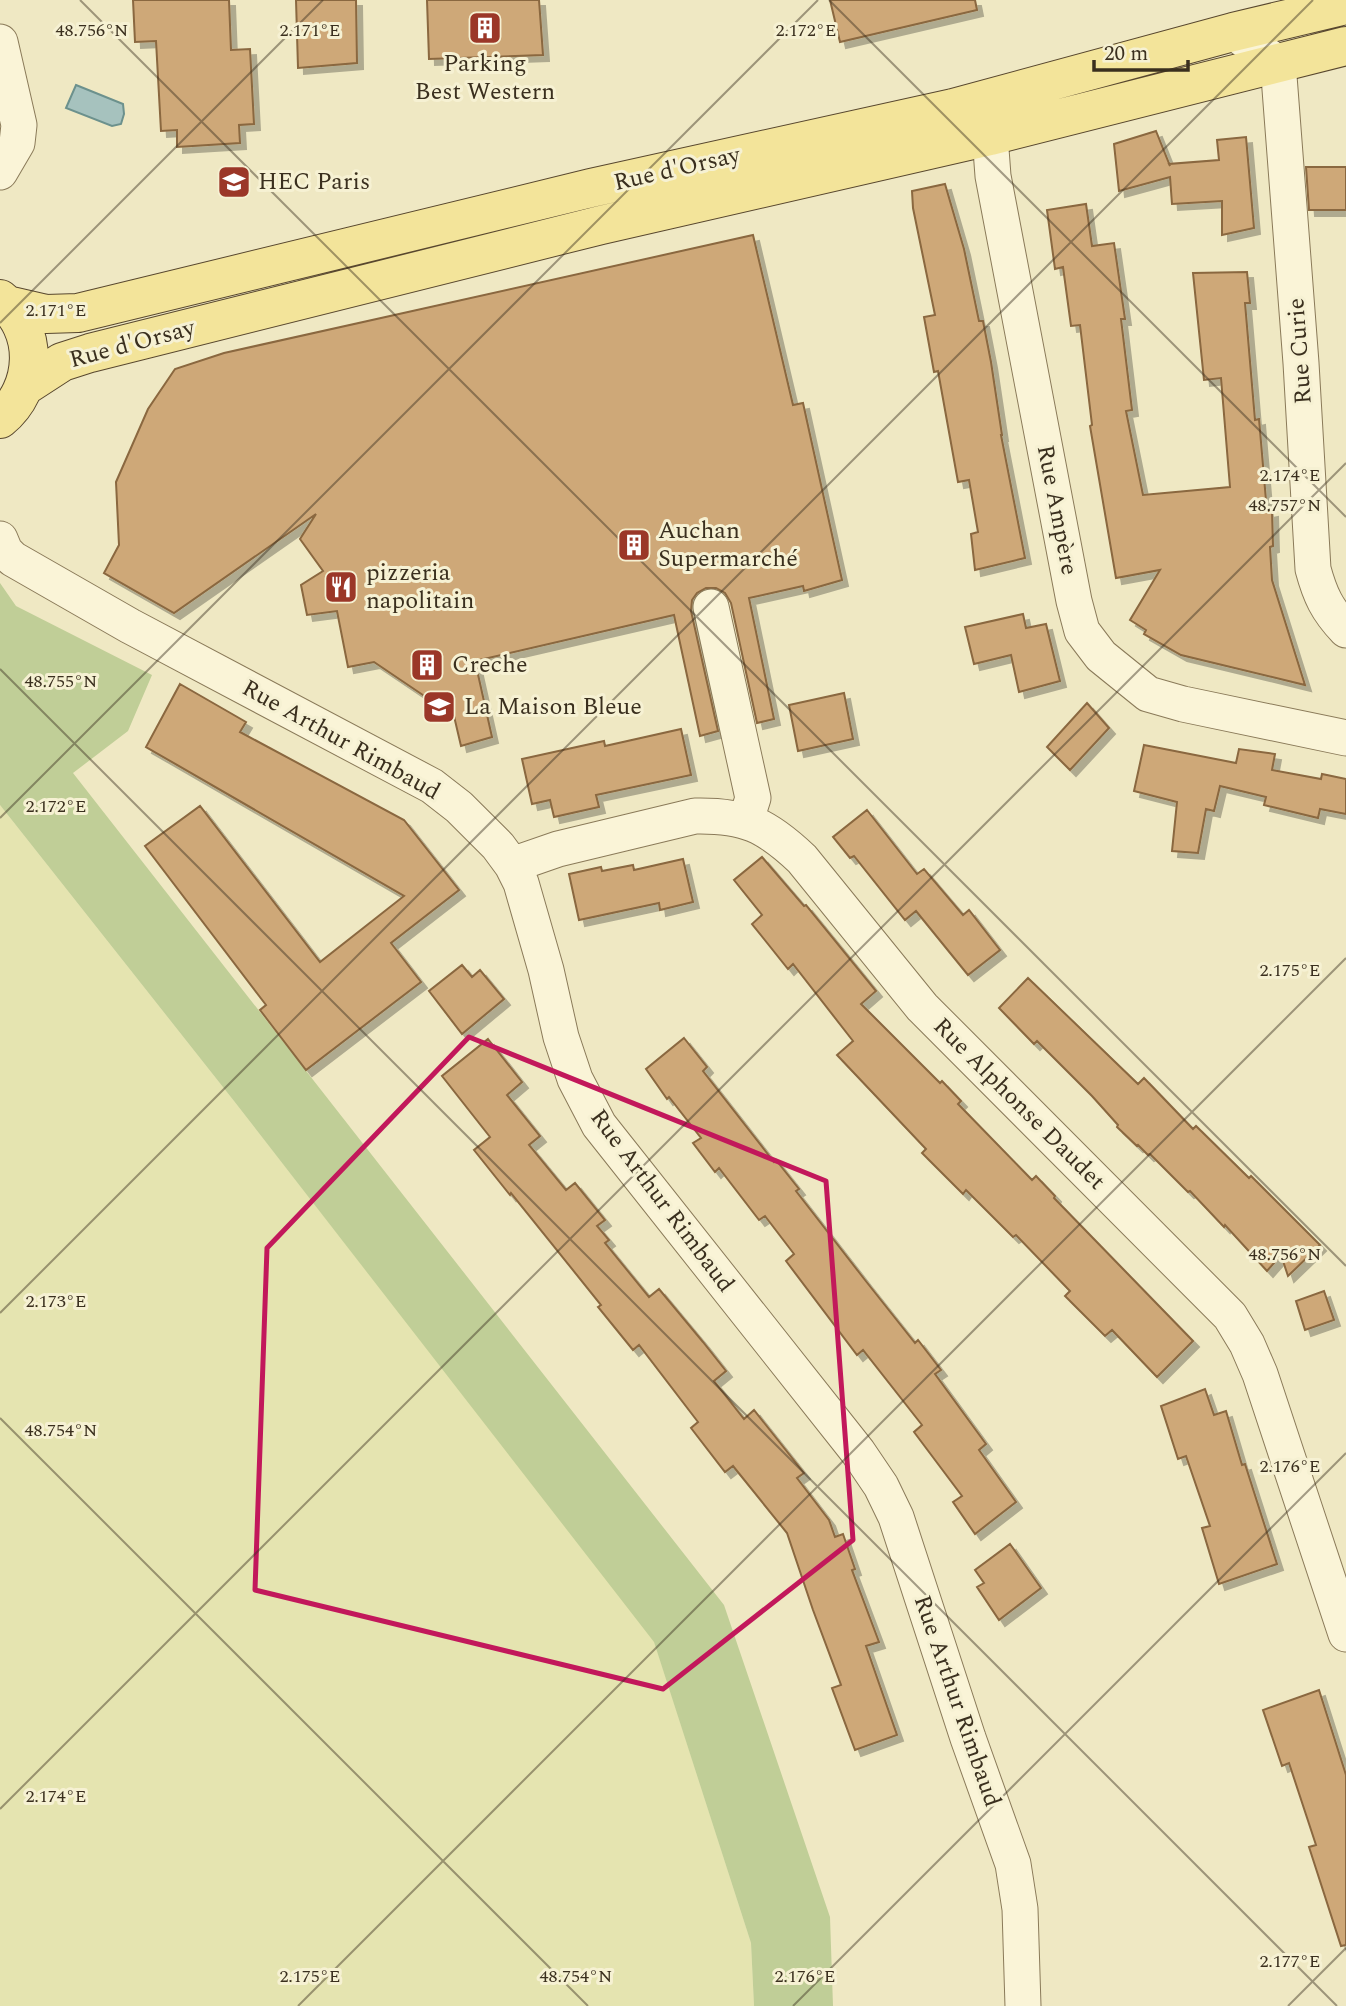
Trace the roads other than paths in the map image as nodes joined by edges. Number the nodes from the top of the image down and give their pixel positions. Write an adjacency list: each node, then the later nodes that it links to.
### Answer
1 (1346, 5): 2 (main road, Rue d'Orsay)
2 (1233, 32): 5 (street); 6 (main road, Rue d'Orsay)
3 (1346, 46): 5 (main road, Rue d'Orsay)
4 (2, 59): 8 (street)
5 (1278, 63): 7 (main road, Rue d'Orsay); 14 (street, Rue Curie)
6 (988, 99): 7 (street, Rue Ampère); 9 (main road, Rue d'Orsay)
7 (990, 136): 10 (main road, Rue d'Orsay); 15 (street, Rue Ampère)
8 (0, 172)
9 (4, 302): 10 (main road)
10 (25, 386): 11 (main road)
11 (0, 419)
12 (0, 539): 17 (street, Rue Arthur Rimbaud)
13 (710, 607): 16 (street)
14 (1346, 630)
15 (1346, 738)
16 (746, 820): 17 (street, Rue Alphonse Daudet); 18 (street, Rue Alphonse Daudet)
17 (512, 864): 19 (street, Rue Arthur Rimbaud)
18 (1346, 1634)
19 (1023, 2006)

